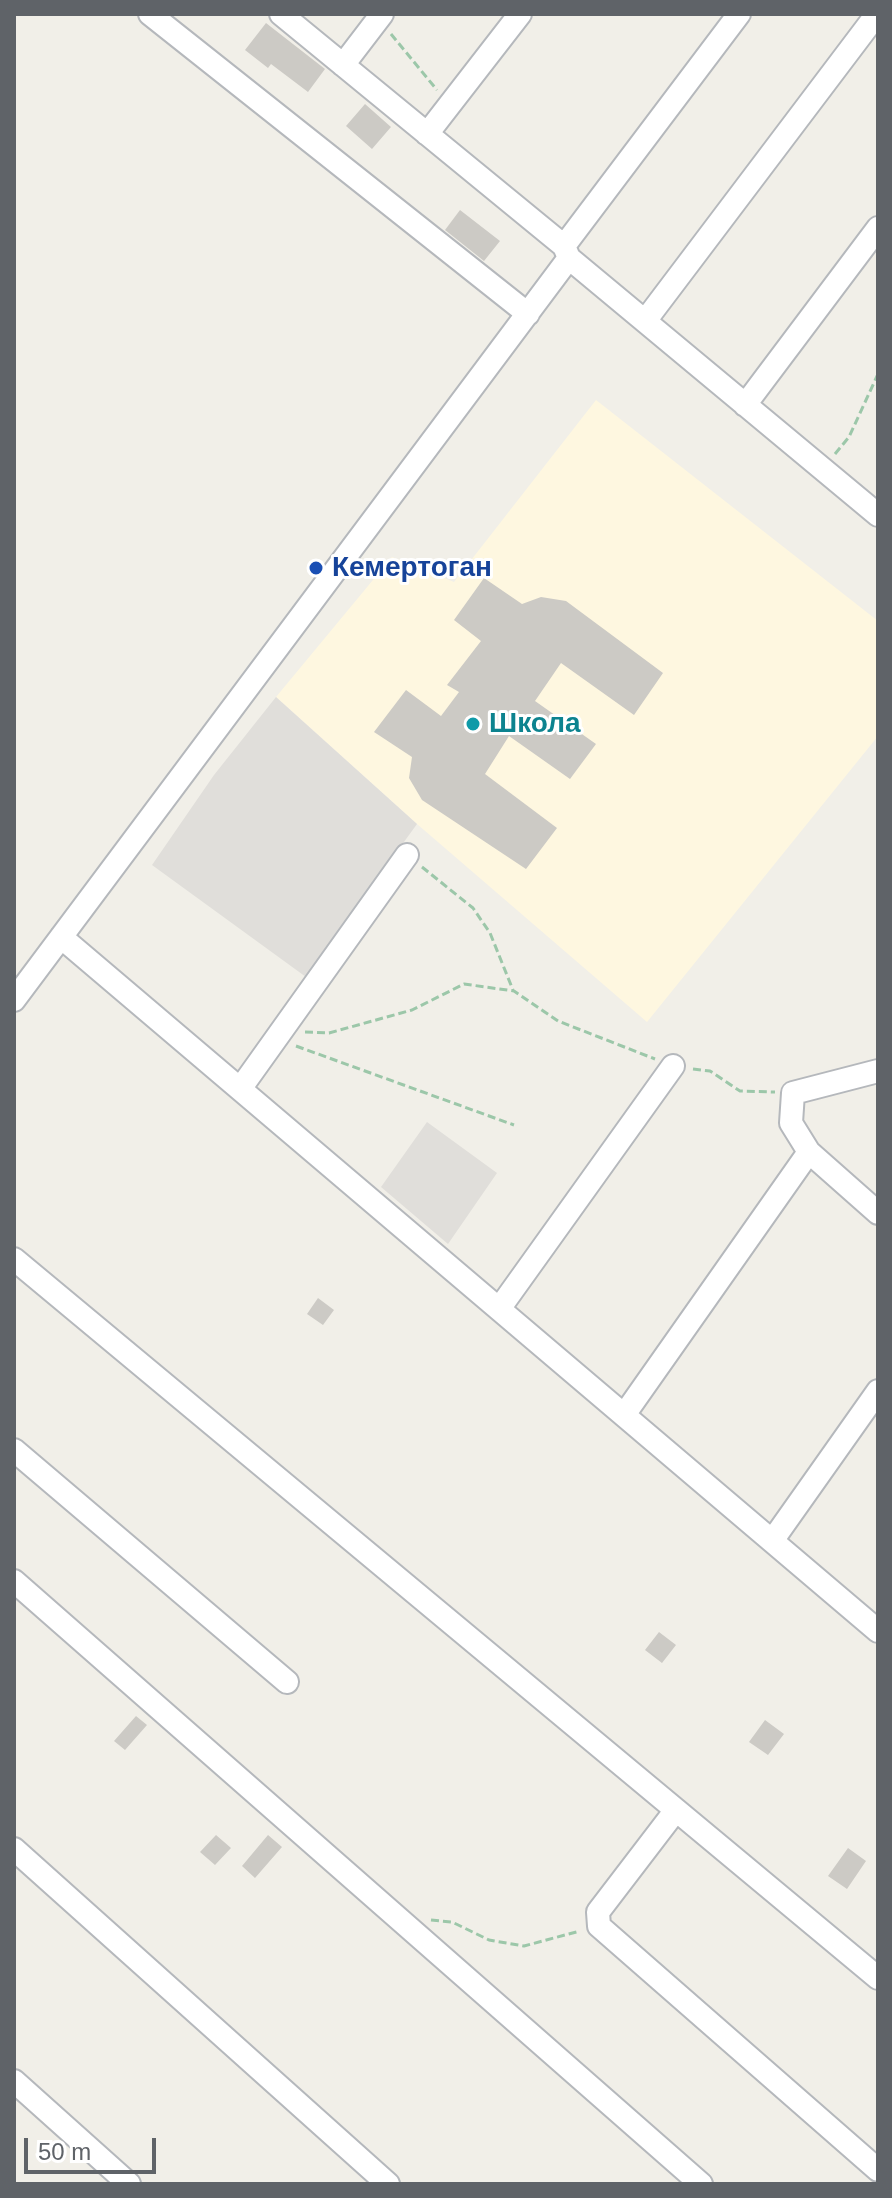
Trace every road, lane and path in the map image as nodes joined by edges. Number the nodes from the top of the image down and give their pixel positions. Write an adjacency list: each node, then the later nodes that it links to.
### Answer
1 (150, 14): 12 (street)
2 (281, 14): 7 (street)
3 (520, 14): 8 (street)
4 (739, 14): 11 (street)
5 (877, 14): 13 (street)
6 (380, 16): 7 (street); 8 (path)
7 (343, 65): 9 (street)
8 (450, 105): 9 (street)
9 (427, 134): 11 (street)
10 (878, 228): 15 (street)
11 (567, 252): 12 (street); 13 (street)
12 (528, 314): 19 (street)
13 (645, 321): 15 (street)
14 (878, 374): 16 (path)
15 (745, 405): 16 (street)
16 (823, 470): 17 (street)
17 (878, 515)
18 (407, 855): 20 (path); 22 (street)
19 (61, 937): 21 (street); 25 (street)
20 (514, 991): 22 (path); 23 (path)
21 (14, 1000)
22 (279, 1035): 25 (street); 27 (path)
23 (673, 1066): 26 (path); 31 (street)
24 (878, 1071): 26 (street)
25 (240, 1089): 31 (street)
26 (793, 1093): 28 (street)
27 (514, 1125)
28 (809, 1152): 29 (street); 33 (street)
29 (878, 1213)
30 (14, 1259): 39 (street)
31 (499, 1309): 33 (street)
32 (878, 1391): 35 (street)
33 (624, 1415): 35 (street)
34 (14, 1450): 38 (street)
35 (772, 1541): 37 (street)
36 (14, 1581): 42 (street)
37 (878, 1631)
38 (287, 1682)
39 (676, 1810): 41 (street); 43 (street)
40 (14, 1849): 47 (street)
41 (599, 1926): 42 (path); 45 (street)
42 (412, 1931): 48 (street)
43 (878, 1978)
44 (14, 2081): 46 (street)
45 (878, 2170)
46 (129, 2184)
47 (388, 2184)
48 (701, 2184)

